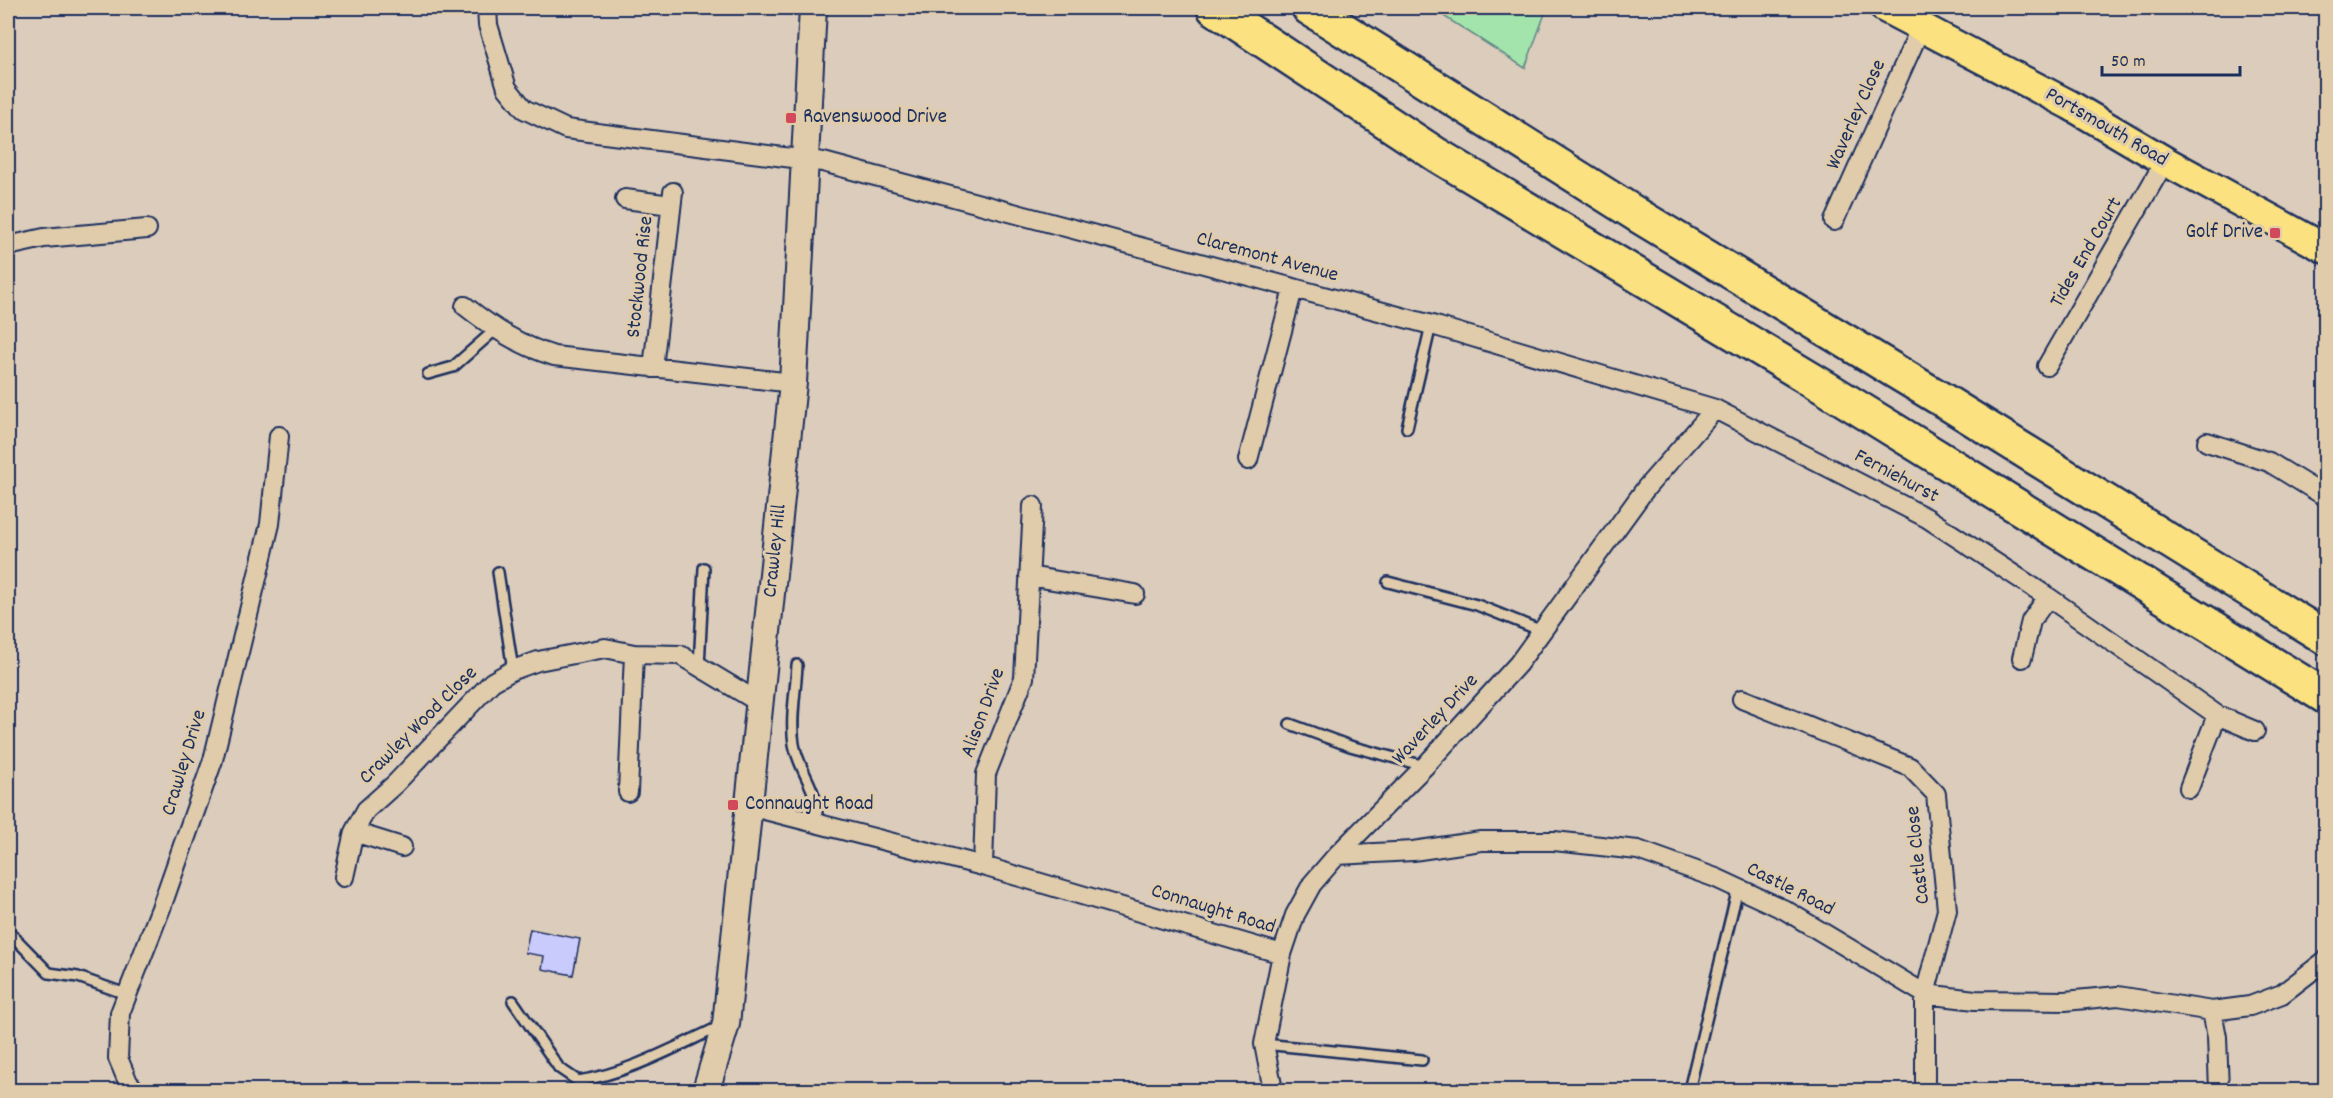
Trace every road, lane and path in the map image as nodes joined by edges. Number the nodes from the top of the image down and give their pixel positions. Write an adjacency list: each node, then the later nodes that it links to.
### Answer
1 (487, 8): 7 (street)
2 (813, 8): 7 (street, Crawley Hill)
3 (1214, 8): 42 (highway)
4 (1310, 8): 36 (highway)
5 (1886, 8): 6 (main road, Portsmouth Road)
6 (1921, 27): 8 (main road, Portsmouth Road); 10 (street, Waverley Close)
7 (805, 161): 14 (street, Claremont Avenue); 21 (street, Crawley Hill)
8 (2165, 162): 13 (main road, Portsmouth Road); 18 (street, Tides End Court)
9 (625, 200): 19 (street, Stockwood Rise)
10 (1834, 220)
11 (147, 229): 12 (street)
12 (8, 246)
13 (2325, 249)
14 (1293, 289): 16 (street, Claremont Avenue); 26 (street)
15 (465, 306): 17 (street, Stockwood Rise)
16 (1431, 325): 22 (street, Claremont Avenue); 23 (lane)
17 (495, 330): 19 (street, Stockwood Rise); 20 (lane)
18 (2048, 366)
19 (653, 368): 21 (street, Stockwood Rise)
20 (428, 374)
21 (793, 383): 44 (street, Crawley Hill)
22 (1715, 409): 34 (street, Ferniehurst); 35 (street, Waverley Drive)
23 (1407, 428)
24 (279, 436): 62 (street, Crawley Drive)
25 (2207, 442): 27 (street)
26 (1248, 460)
27 (2325, 497)
28 (1033, 507): 31 (street, Alison Drive)
29 (704, 568): 40 (lane)
30 (498, 572): 41 (lane)
31 (1029, 576): 33 (street); 56 (street, Alison Drive)
32 (1388, 582): 35 (lane)
33 (1135, 594)
34 (2048, 597): 38 (street); 45 (street, Ferniehurst)
35 (1542, 631): 48 (street, Waverley Drive)
36 (2325, 638)
37 (634, 654): 40 (street, Crawley Wood Close); 41 (street, Crawley Wood Close); 50 (street)
38 (2022, 658)
39 (797, 665): 52 (lane)
40 (699, 667): 44 (street, Crawley Wood Close)
41 (513, 670): 53 (street, Crawley Wood Close)
42 (2325, 697)
43 (1742, 699): 63 (street, Castle Close)
44 (760, 703): 51 (street, Crawley Hill)
45 (2217, 715): 47 (street, Ferniehurst); 49 (street)
46 (1290, 724): 48 (lane)
47 (2255, 731)
48 (1425, 766): 55 (street, Waverley Drive)
49 (2189, 788)
50 (628, 792)
51 (749, 806): 52 (street, Connaught Road); 66 (street, Crawley Hill)
52 (816, 823): 56 (street, Connaught Road)
53 (354, 832): 54 (street); 57 (street, Crawley Wood Close)
54 (402, 848)
55 (1337, 855): 58 (street, Castle Road); 60 (street, Waverley Drive)
56 (983, 866): 60 (street, Connaught Road)
57 (344, 877)
58 (1738, 888): 63 (street, Castle Road); 72 (lane)
59 (8, 931): 62 (lane)
60 (1282, 954): 67 (street, Waverley Drive)
61 (2325, 960): 65 (street, Castle Road)
62 (126, 994): 69 (street, Crawley Drive)
63 (1925, 994): 65 (street, Castle Road); 73 (street, Castle Close)
64 (513, 1001): 66 (lane)
65 (2212, 1011): 74 (street)
66 (726, 1024): 70 (street, Crawley Hill)
67 (1264, 1044): 68 (lane); 71 (street, Waverley Drive)
68 (1422, 1060)
69 (135, 1090)
70 (706, 1090)
71 (1273, 1090)
72 (1689, 1090)
73 (1925, 1090)
74 (2219, 1090)

